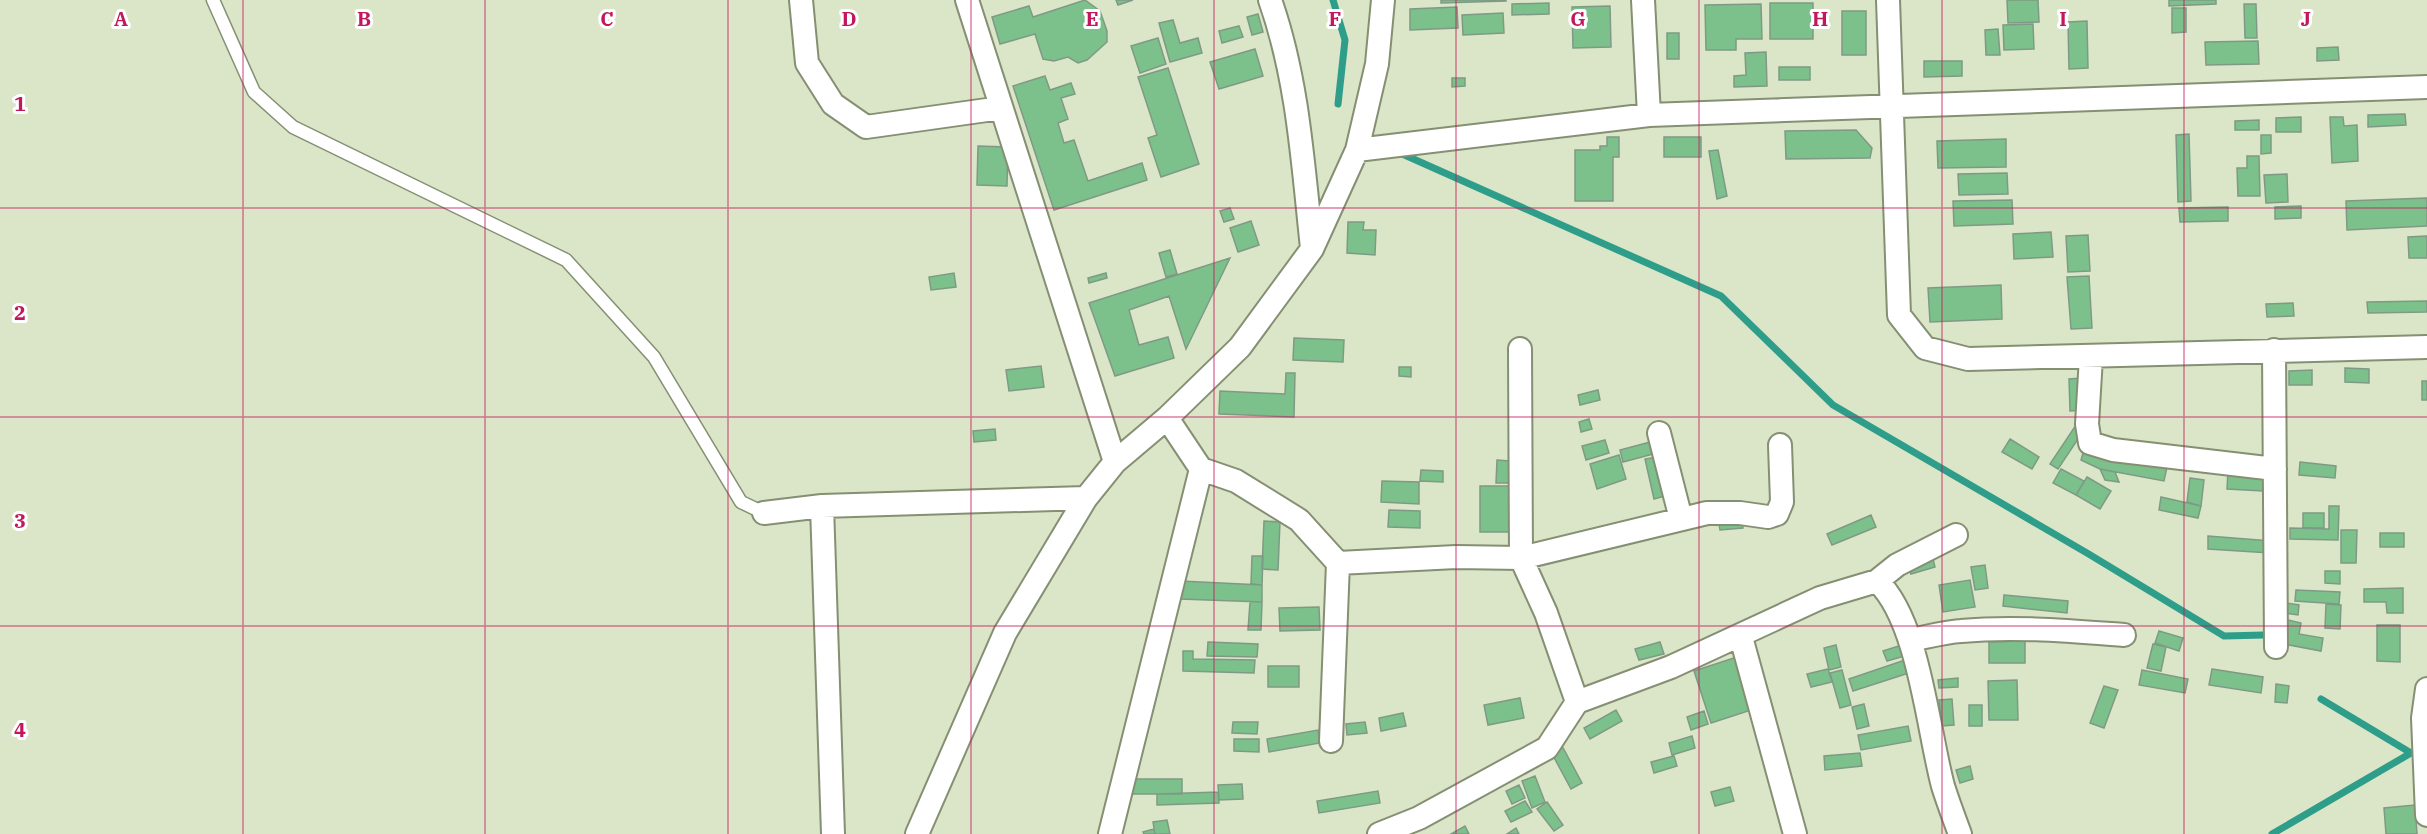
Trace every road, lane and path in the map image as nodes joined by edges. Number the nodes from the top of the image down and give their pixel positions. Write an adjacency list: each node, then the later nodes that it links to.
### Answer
1 (213, 0): 26 (lane)
2 (801, 0): 10 (street)
3 (967, 0): 10 (street)
4 (1270, 0): 13 (street)
5 (1383, 0): 12 (street)
6 (1643, 0): 11 (street)
7 (1888, 0): 9 (street)
8 (2427, 87): 9 (street)
9 (1892, 106): 11 (street); 17 (street)
10 (1001, 108): 21 (street)
11 (1649, 115): 12 (street)
12 (1358, 150): 13 (street)
13 (1312, 249): 18 (street)
14 (2427, 346): 16 (street)
15 (1520, 349): 29 (street)
16 (2274, 350): 17 (street); 23 (street)
17 (2091, 357): 23 (street)
18 (1167, 418): 21 (street); 22 (street)
19 (1659, 433): 27 (street)
20 (1780, 445): 27 (street)
21 (1115, 462): 24 (street)
22 (1201, 469): 30 (street); 43 (street)
23 (2275, 469): 35 (street)
24 (1086, 498): 25 (street); 42 (street)
25 (822, 506): 26 (street); 41 (street)
26 (764, 513)
27 (1681, 519): 29 (street)
28 (1956, 535): 31 (street)
29 (1521, 558): 30 (street); 37 (street)
30 (1338, 563): 38 (street)
31 (1877, 581): 33 (street); 34 (street)
32 (2124, 635): 34 (street)
33 (1741, 637): 37 (street); 45 (street)
34 (1911, 640): 46 (street)
35 (2277, 647)
36 (2427, 689): 39 (street)
37 (1577, 702): 44 (street)
38 (1331, 741)
39 (2426, 799): 40 (street)
40 (2427, 815)
41 (833, 834)
42 (917, 834)
43 (1110, 834)
44 (1379, 834)
45 (1795, 834)
46 (1960, 834)

